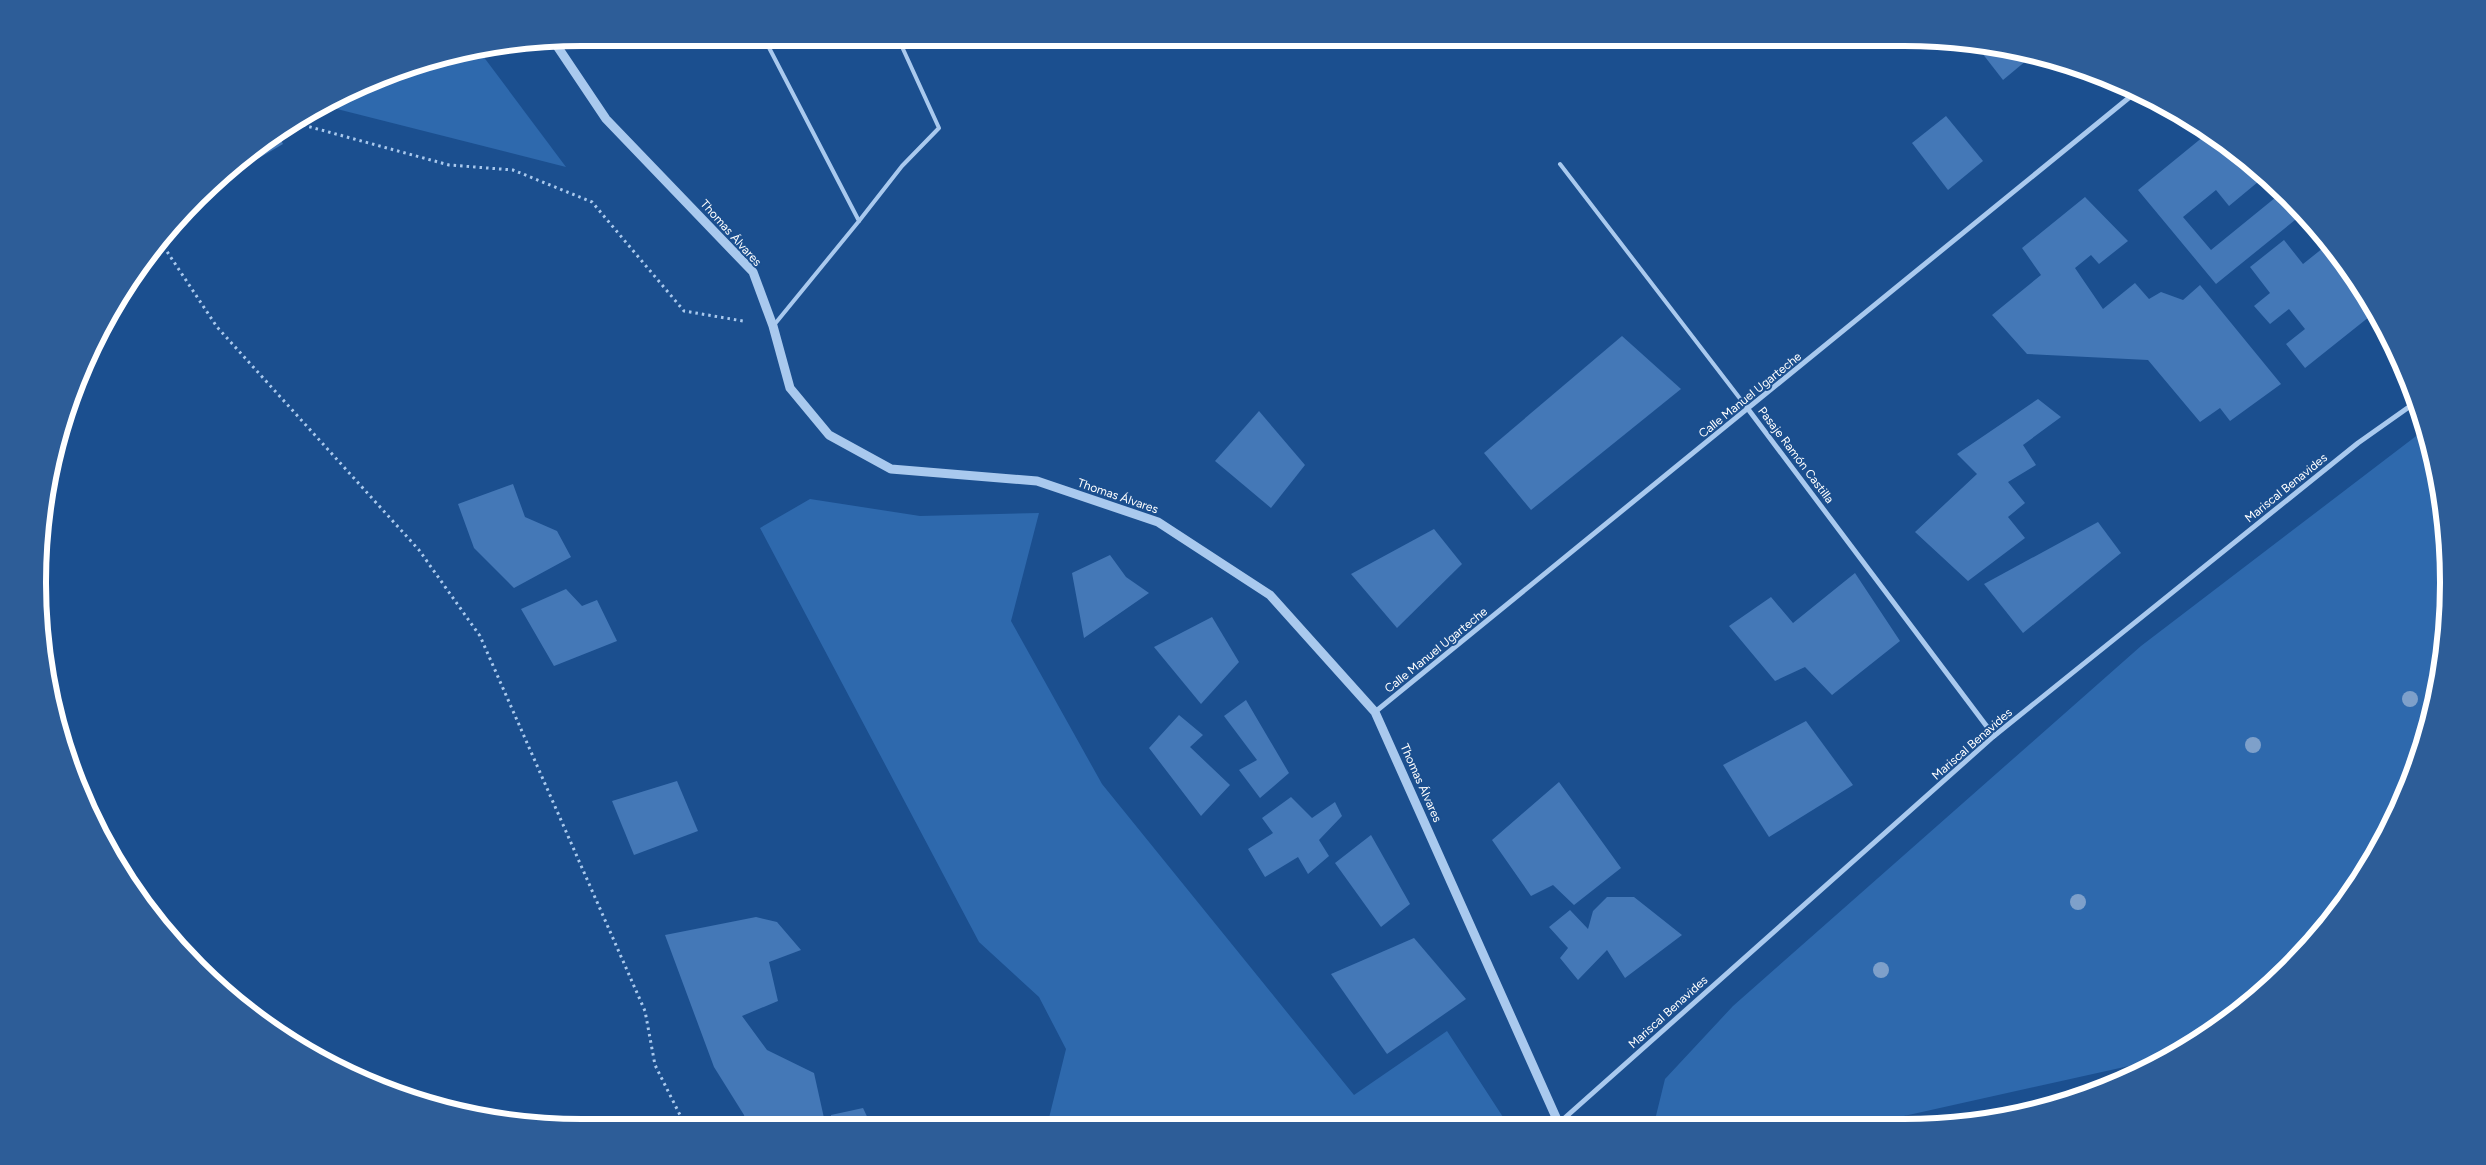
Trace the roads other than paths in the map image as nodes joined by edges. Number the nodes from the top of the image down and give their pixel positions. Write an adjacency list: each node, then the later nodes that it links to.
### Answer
1 (768, 46): 6 (lane)
2 (902, 46): 6 (lane)
3 (557, 47): 7 (street, Thomas Álvares)
4 (2130, 97): 9 (street, Calle Manuel Ugarteche)
5 (1560, 164): 9 (lane, Pasaje Ramón Castilla)
6 (859, 221): 7 (lane)
7 (773, 326): 10 (street, Thomas Álvares)
8 (2410, 406): 11 (street, Mariscal Benavides)
9 (1748, 409): 10 (street, Calle Manuel Ugarteche); 11 (street, Pasaje Ramón Castilla)
10 (1376, 712): 12 (street, Thomas Álvares)
11 (1994, 736): 13 (street, Mariscal Benavides)
12 (1557, 1119)
13 (1563, 1119)

